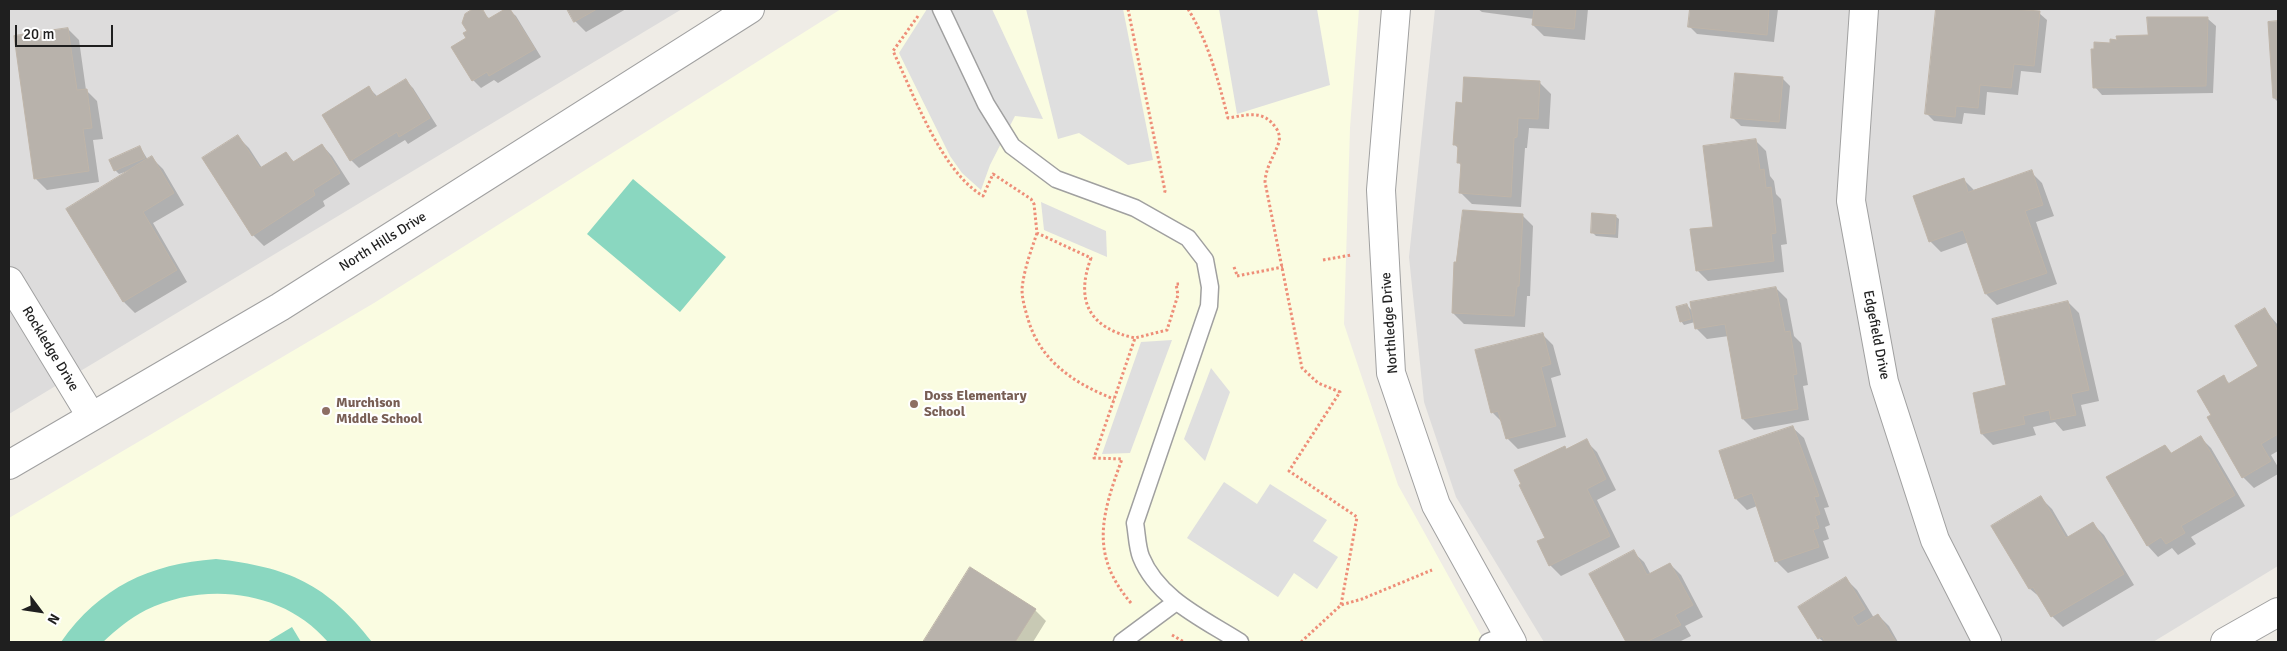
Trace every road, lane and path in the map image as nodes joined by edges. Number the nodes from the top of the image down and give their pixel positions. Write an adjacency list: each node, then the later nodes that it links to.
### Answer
1 (750, 9): 20 (street, North Hills Drive)
2 (920, 9): 9 (path)
3 (941, 9): 23 (lane)
4 (1128, 9): 8 (path)
5 (1188, 9): 13 (path)
6 (1396, 9): 27 (street, Northledge Drive)
7 (1864, 9): 31 (street, Edgefield Drive)
8 (1171, 199)
9 (1038, 233): 18 (path); 19 (path)
10 (1350, 255): 11 (path)
11 (1323, 260)
12 (1234, 266): 15 (path)
13 (1283, 268): 15 (path); 24 (path)
14 (1232, 276): 15 (path)
15 (1237, 276)
16 (9, 281): 20 (street, Rockledge Drive)
17 (1180, 284): 18 (path)
18 (1135, 338): 19 (path)
19 (1114, 399): 25 (path)
20 (91, 416): 21 (street, North Hills Drive)
21 (9, 465)
22 (1432, 570): 24 (path)
23 (1176, 602): 28 (lane); 29 (lane)
24 (1341, 606): 30 (path)
25 (1135, 608)
26 (2278, 612): 32 (street)
27 (1502, 640)
28 (1122, 642)
29 (1240, 642)
30 (1300, 642)
31 (1987, 642)
32 (2225, 642)

